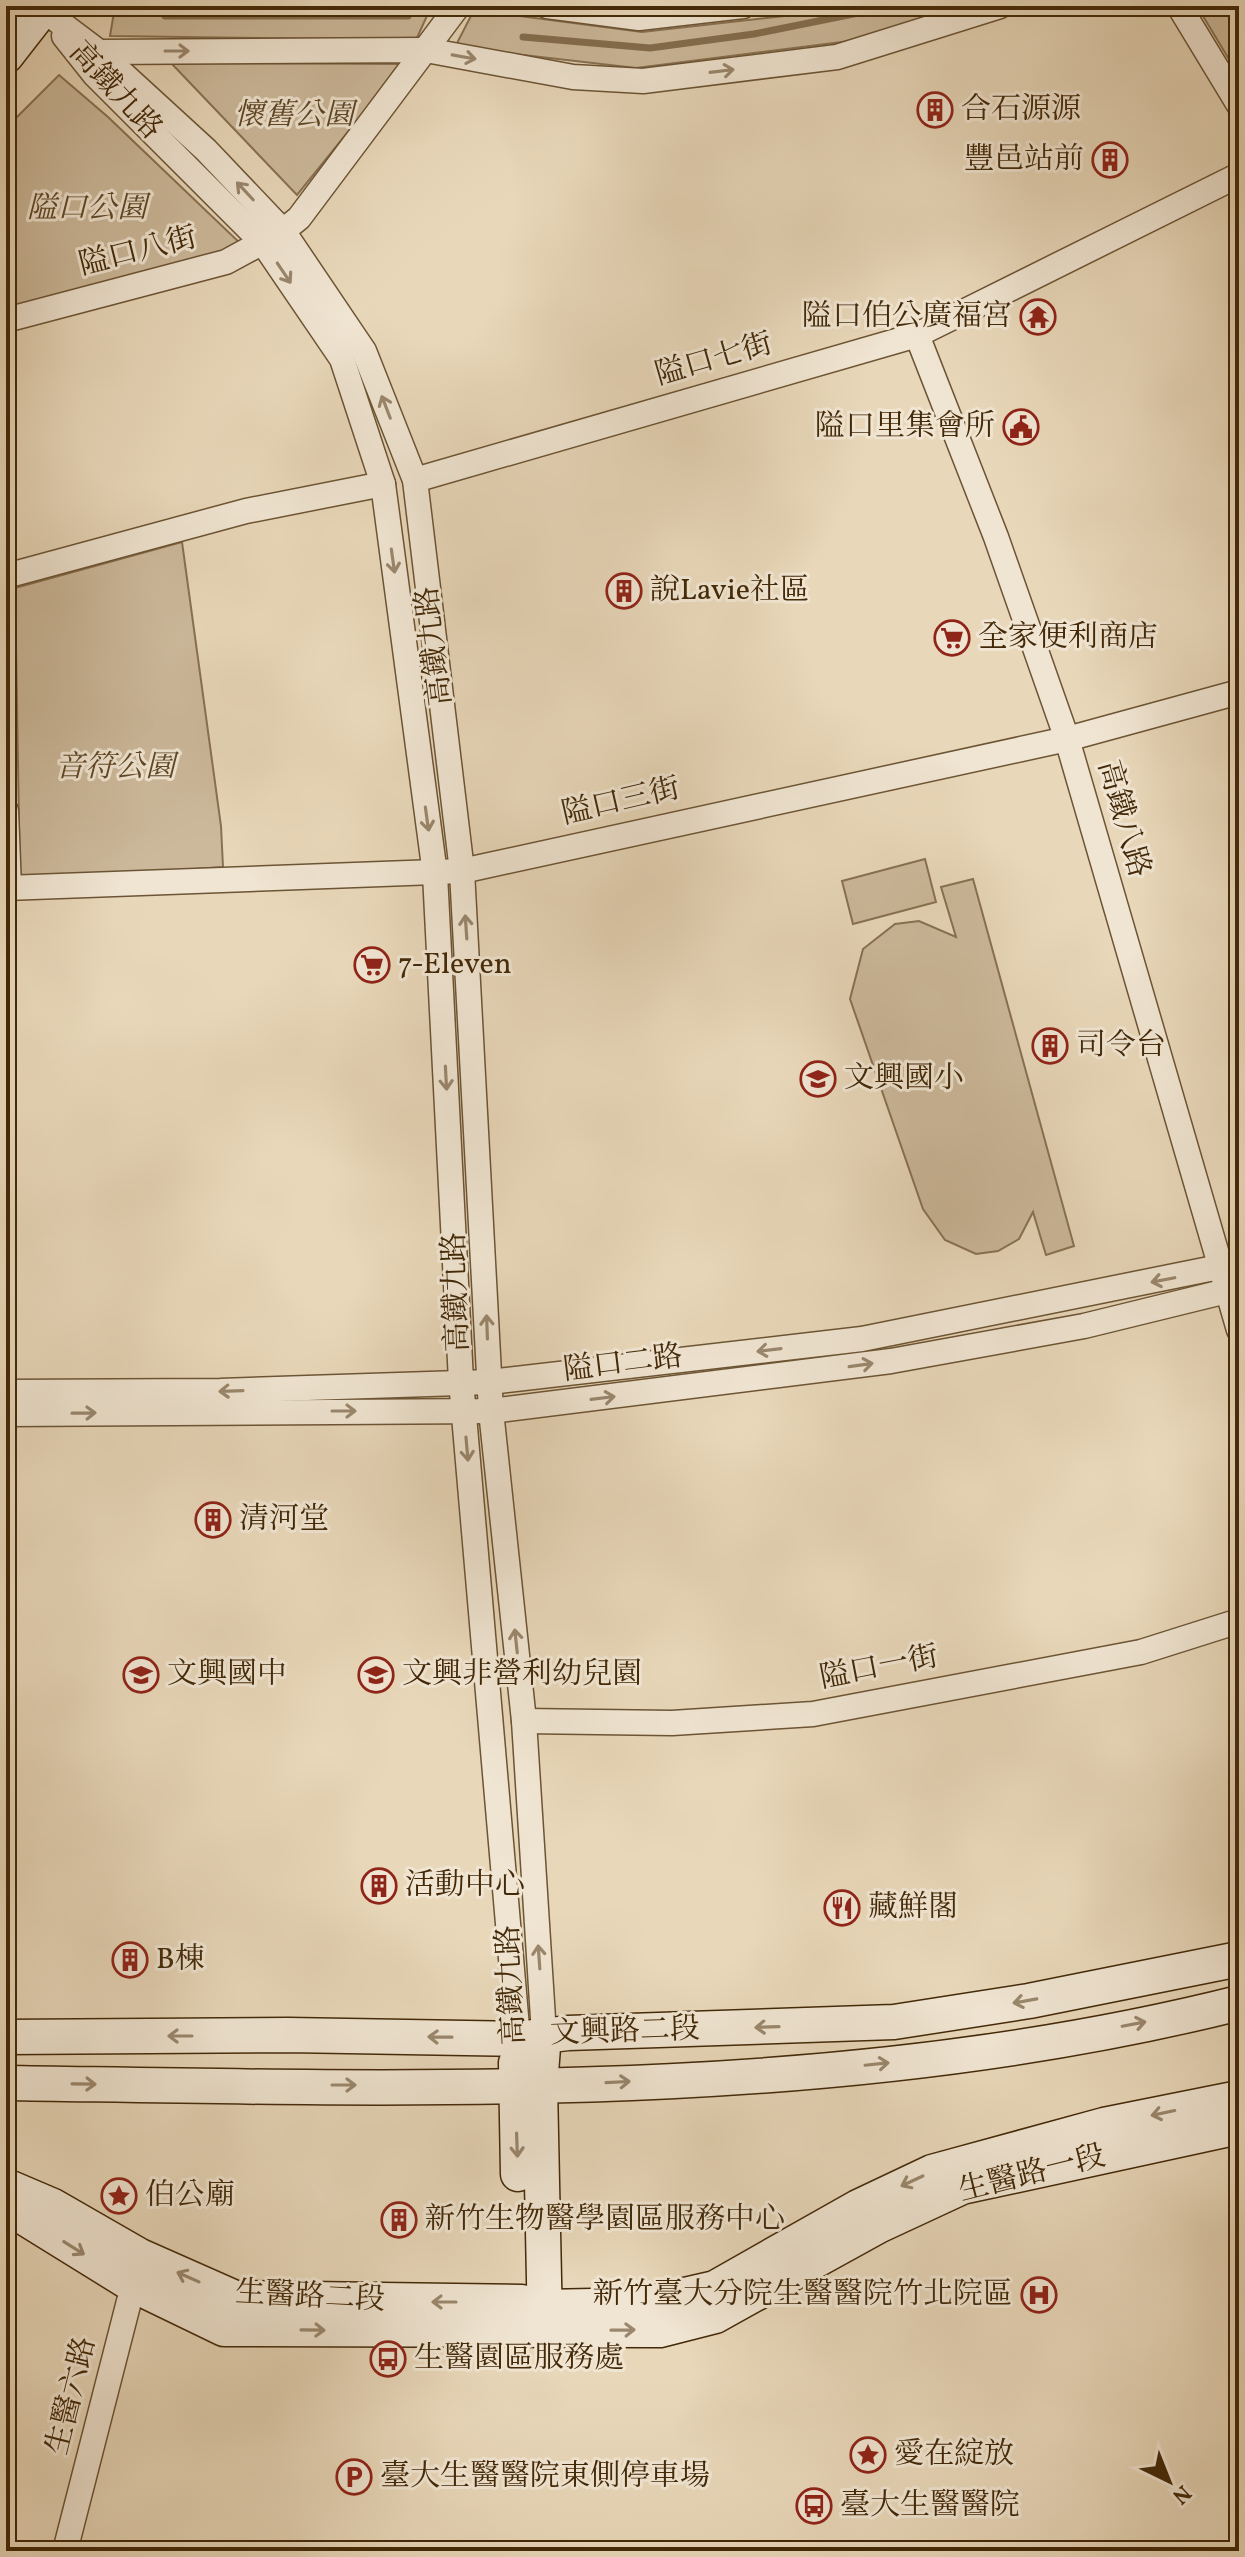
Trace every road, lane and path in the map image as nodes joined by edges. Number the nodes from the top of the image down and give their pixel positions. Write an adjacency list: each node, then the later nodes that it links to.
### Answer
1 (458, 6): 7 (street, 隘口八街)
2 (547, 6): 3 (street)
3 (743, 6)
4 (1000, 6): 7 (street, one-way to 4)
5 (1179, 6): 10 (street)
6 (42, 7): 8 (street, 高鐵九路); 9 (street); 12 (street, 高鐵九路)
7 (426, 50): 8 (street, one-way to 7); 12 (street, 隘口八街)
8 (99, 52): 12 (street, 高鐵九路, one-way to 8)
9 (6, 56)
10 (1239, 105)
11 (1239, 175): 14 (street, 隘口七街)
12 (273, 237): 13 (street, 隘口八街); 15 (street, 高鐵九路, one-way to 12); 16 (street, 高鐵九路, one-way to 16)
13 (6, 320)
14 (917, 335): 15 (street, 隘口七街); 19 (street, 高鐵八路)
15 (415, 480): 21 (street, 高鐵九路)
16 (383, 484): 17 (street); 22 (street, 高鐵九路, one-way to 22)
17 (6, 576)
18 (1239, 692): 19 (street, 隘口三街)
19 (1067, 739): 21 (street, 隘口三街); 24 (street, 高鐵八路)
20 (6, 811): 23 (street)
21 (462, 871): 22 (street, 隘口三街); 27 (street, 高鐵九路, one-way to 21)
22 (435, 874): 23 (street, 隘口三街); 26 (street, 高鐵九路, one-way to 26)
23 (8, 888)
24 (1231, 1278): 25 (street, 高鐵八路); 27 (street, 隘口二路, one-way to 27); 30 (street, 隘口二路, one-way to 24)
25 (1239, 1330)
26 (461, 1381): 27 (street, 隘口二路); 28 (street, 隘口二路, one-way to 28); 29 (street, 高鐵九路)
27 (490, 1382): 30 (street, 高鐵九路)
28 (6, 1392)
29 (464, 1410): 30 (street, 隘口二路); 31 (street, 隘口二路, one-way to 29); 36 (street, 高鐵九路, one-way to 36)
30 (491, 1411): 33 (street, 高鐵九路, one-way to 30)
31 (6, 1414)
32 (1239, 1621): 33 (street, 隘口一街)
33 (524, 1721): 36 (street, 高鐵九路, one-way to 33)
34 (1239, 1959): 36 (street, 文興路二段, one-way to 36)
35 (1239, 2003): 39 (street, 文興路二段, one-way to 35)
36 (531, 2036): 37 (street, 文興路二段, one-way to 37); 39 (street, 高鐵九路)
37 (6, 2037)
38 (6, 2083): 39 (street, 文興路二段, one-way to 39)
39 (528, 2086): 45 (street, 高鐵九路)
40 (1239, 2098): 45 (street, 生醫路一段, one-way to 45)
41 (1239, 2127): 45 (street, 生醫路一段, one-way to 41)
42 (6, 2186): 44 (street, 生醫路二段)
43 (6, 2210): 44 (street, 生醫路二段, one-way to 44)
44 (137, 2270): 45 (street, 生醫路二段); 46 (street, 生醫六路)
45 (532, 2318)
46 (65, 2551)

